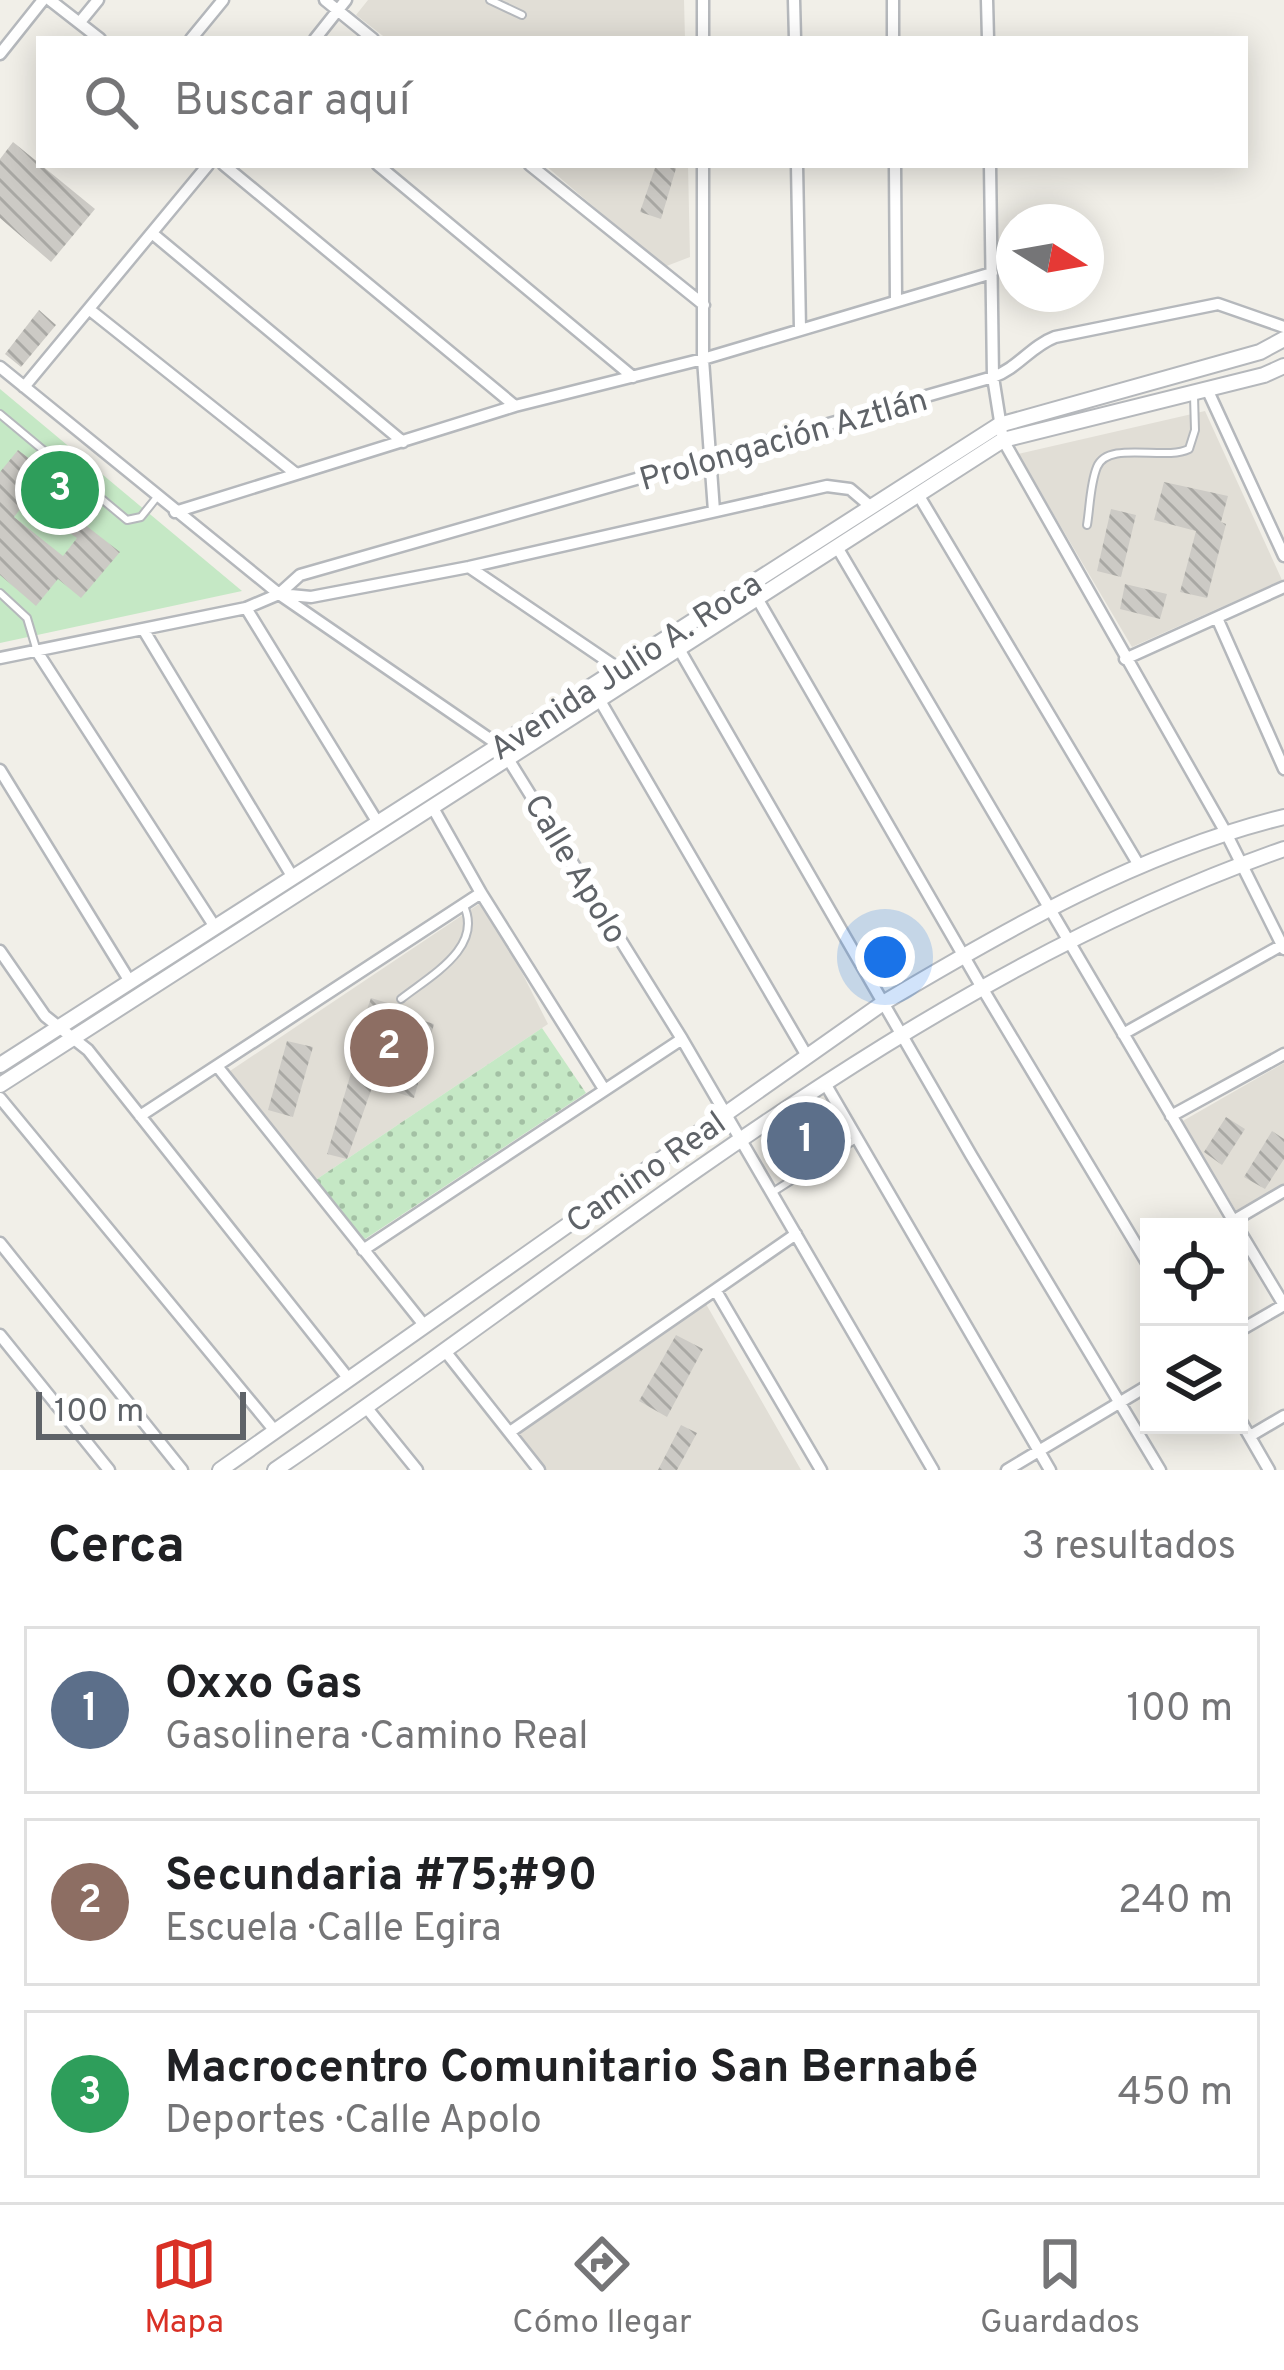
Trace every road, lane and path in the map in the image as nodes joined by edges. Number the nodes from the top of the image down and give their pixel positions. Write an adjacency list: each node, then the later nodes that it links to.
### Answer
1 (47, 0): 12 (street); 21 (street)
2 (98, 0): 12 (street)
3 (223, 0): 14 (street)
4 (325, 0): 10 (street)
5 (490, 0): 11 (lane)
6 (703, 0): 17 (street)
7 (794, 0): 18 (street)
8 (893, 0): 19 (street)
9 (987, 0): 20 (street)
10 (342, 5): 15 (street); 16 (street)
11 (521, 15)
12 (80, 22): 13 (street)
13 (96, 36)
14 (193, 36)
15 (317, 36)
16 (370, 36)
17 (703, 36)
18 (795, 36)
19 (893, 36)
20 (988, 36)
21 (0, 54)
22 (206, 168): 30 (street)
23 (228, 168): 45 (street)
24 (382, 168): 42 (street)
25 (534, 168): 33 (street)
26 (704, 168): 33 (street)
27 (797, 168): 36 (street)
28 (895, 168): 32 (street)
29 (990, 168): 31 (street)
30 (153, 234): 34 (street); 48 (street)
31 (992, 273): 32 (street); 41 (street)
32 (896, 301): 36 (street)
33 (704, 304): 38 (street)
34 (90, 310): 43 (street); 50 (street)
35 (1284, 327): 41 (street, Prolongación Aztlán)
36 (800, 329): 38 (street)
37 (1284, 339): 47 (street, Avenida Julio A. Roca)
38 (703, 359): 42 (street); 49 (street)
39 (1284, 366): 44 (street, Avenida Julio A. Roca)
40 (0, 367): 43 (street, Calle Apolo)
41 (993, 376): 47 (street); 49 (street, Prolongación Aztlán)
42 (633, 377): 45 (street)
43 (24, 387): 52 (street, Calle Apolo)
44 (1200, 391): 47 (street, Avenida Julio A. Roca); 56 (lane); 58 (street)
45 (515, 406): 48 (street)
46 (0, 414): 52 (lane)
47 (1001, 432): 51 (street, Avenida Julio A. Roca); 53 (street, Avenida Julio A. Roca); 70 (street)
48 (403, 442): 50 (street)
49 (709, 459): 55 (street); 62 (street, Prolongación Aztlán)
50 (295, 473): 54 (street)
51 (919, 496): 57 (street, Avenida Julio A. Roca); 82 (street)
52 (158, 497): 54 (street, Calle Apolo)
53 (870, 506): 55 (street, Prolongación Aztlán); 71 (street, Avenida Julio A. Roca)
54 (175, 512): 62 (street, Calle Apolo)
55 (714, 512): 59 (street, Prolongación Aztlán)
56 (1088, 525)
57 (837, 547): 63 (street, Avenida Julio A. Roca); 86 (street)
58 (1284, 556)
59 (469, 567): 62 (street, Prolongación Aztlán); 71 (street)
60 (1284, 587): 65 (street)
61 (0, 593): 67 (lane)
62 (279, 594): 64 (street, Prolongación Aztlán); 73 (street, Calle Apolo)
63 (757, 598): 68 (street, Avenida Julio A. Roca); 91 (street)
64 (246, 608): 66 (street, Prolongación Aztlán); 78 (street)
65 (1217, 618): 70 (street); 74 (street)
66 (142, 629): 67 (street, Prolongación Aztlán); 83 (street)
67 (36, 650): 69 (street, Prolongación Aztlán); 87 (street)
68 (679, 650): 72 (street, Avenida Julio A. Roca); 95 (street)
69 (0, 658)
70 (1125, 659): 79 (street)
71 (620, 669): 73 (street, Avenida Julio A. Roca)
72 (599, 699): 73 (street, Avenida Julio A. Roca); 102 (street)
73 (505, 751): 76 (street, Avenida Julio A. Roca); 78 (street, Avenida Julio A. Roca); 100 (street, Calle Apolo)
74 (1284, 769)
75 (0, 770): 92 (street)
76 (433, 808): 84 (street); 99 (street, Avenida Julio A. Roca)
77 (1284, 817): 79 (street, Camino Real)
78 (378, 823): 83 (street, Avenida Julio A. Roca)
79 (1225, 831): 81 (street); 82 (street, Camino Real)
80 (1284, 849): 81 (street, Camino Real)
81 (1241, 864): 88 (street, Camino Real); 89 (street)
82 (1140, 867): 86 (street, Camino Real)
83 (292, 876): 87 (street, Avenida Julio A. Roca)
84 (481, 892): 85 (street); 107 (street)
85 (463, 904): 94 (lane); 104 (street)
86 (1050, 910): 88 (street); 91 (street, Camino Real)
87 (215, 927): 92 (street, Avenida Julio A. Roca)
88 (1068, 942): 93 (street, Camino Real); 98 (street)
89 (1283, 947): 98 (street)
90 (0, 951): 96 (street)
91 (963, 955): 93 (street); 95 (street, Camino Real)
92 (129, 980): 96 (street, Avenida Julio A. Roca)
93 (981, 986): 97 (street, Camino Real); 126 (street)
94 (400, 999)
95 (883, 1003): 97 (street); 102 (street, Camino Real)
96 (58, 1028): 99 (street); 103 (street, Avenida Julio A. Roca)
97 (901, 1034): 106 (street, Camino Real); 135 (street)
98 (1123, 1034): 112 (street)
99 (72, 1039): 105 (street, Avenida Julio A. Roca); 110 (street)
100 (682, 1039): 107 (street); 111 (street, Calle Apolo)
101 (1284, 1054): 112 (street)
102 (807, 1056): 111 (street, Camino Real)
103 (0, 1065)
104 (217, 1066): 110 (street); 125 (street)
105 (0, 1085)
106 (826, 1085): 109 (street, Camino Real); 114 (street)
107 (604, 1089): 125 (street)
108 (0, 1098): 138 (street)
109 (795, 1105): 113 (lane); 115 (street, Camino Real)
110 (140, 1116): 133 (street)
111 (725, 1116): 115 (street, Calle Apolo); 129 (street, Camino Real)
112 (1171, 1117): 120 (street)
113 (809, 1129)
114 (857, 1138): 117 (lane); 142 (street)
115 (741, 1140): 119 (street, Calle Apolo); 132 (street, Camino Real)
116 (818, 1143): 117 (lane)
117 (828, 1157): 119 (lane)
118 (1284, 1191): 121 (street)
119 (773, 1192): 122 (street, Calle Apolo)
120 (1231, 1218)
121 (1247, 1218)
122 (796, 1234): 127 (street); 151 (street, Calle Apolo)
123 (0, 1244): 145 (street)
124 (1248, 1246): 128 (street)
125 (363, 1250): 129 (street)
126 (1140, 1251)
127 (716, 1292): 139 (street); 150 (street)
128 (1284, 1305): 130 (street)
129 (424, 1325): 133 (street, Camino Real)
130 (1248, 1326)
131 (0, 1335): 144 (street)
132 (445, 1351): 136 (street, Camino Real); 139 (street)
133 (348, 1378): 138 (street, Camino Real)
134 (1140, 1390): 135 (street)
135 (1120, 1402): 142 (street); 154 (street)
136 (365, 1407): 143 (street, Camino Real); 148 (street)
137 (1284, 1416): 141 (street)
138 (275, 1431): 146 (street, Camino Real)
139 (510, 1432): 149 (street)
140 (1248, 1433): 141 (street)
141 (1250, 1436): 155 (street)
142 (1039, 1450): 152 (street); 153 (street)
143 (297, 1464): 147 (street, Camino Real)
144 (109, 1470)
145 (182, 1470)
146 (220, 1470)
147 (275, 1470)
148 (417, 1470)
149 (539, 1470)
150 (821, 1470)
151 (933, 1470)
152 (1006, 1470)
153 (1050, 1470)
154 (1160, 1470)
155 (1269, 1470)

